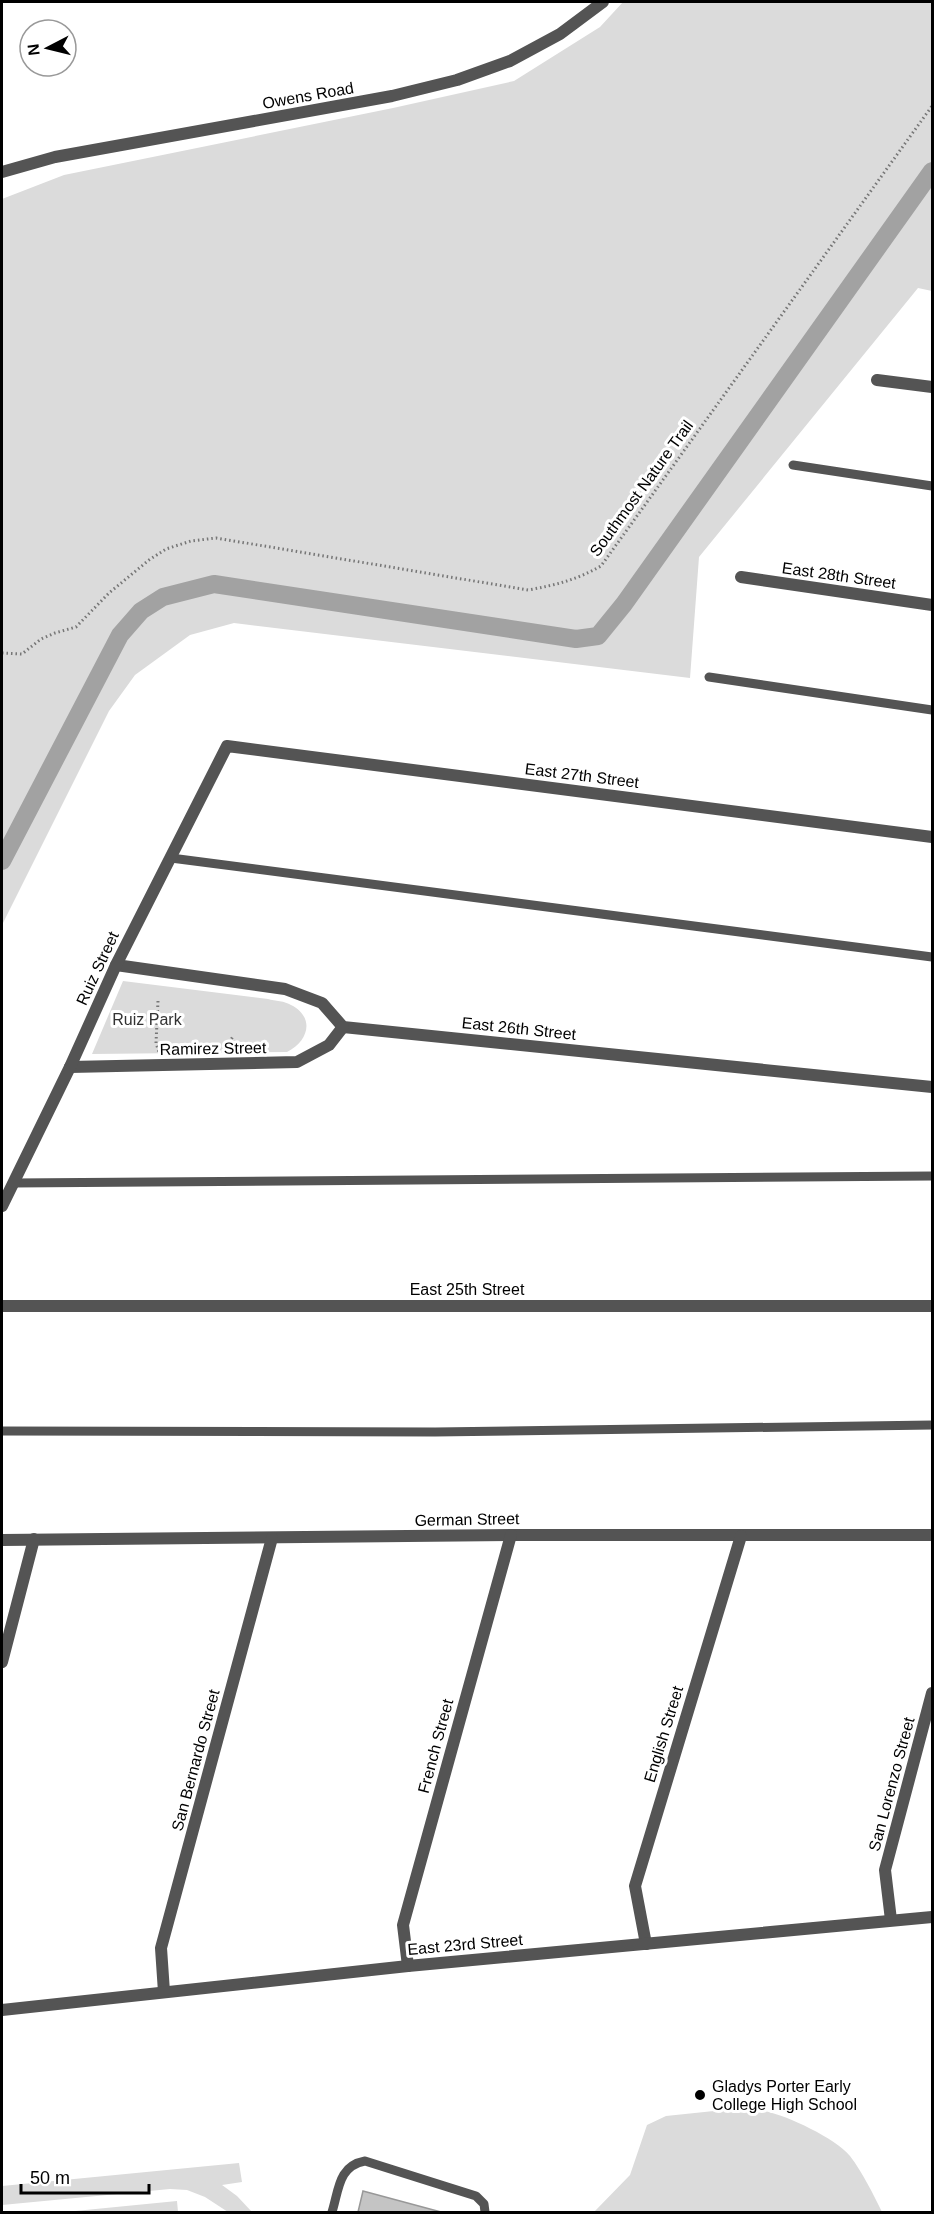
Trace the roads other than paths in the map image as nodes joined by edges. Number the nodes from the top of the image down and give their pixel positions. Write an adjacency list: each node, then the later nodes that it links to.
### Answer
1 (603, 2): 2 (street, Owens Road)
2 (2, 172)
3 (877, 380): 4 (street)
4 (933, 387)
5 (794, 465): 6 (lane)
6 (933, 486)
7 (741, 577): 8 (street, East 28th Street)
8 (933, 605)
9 (709, 677): 10 (lane)
10 (933, 710)
11 (227, 746): 12 (street, East 27th Street); 13 (street, Ruiz Street)
12 (933, 837)
13 (171, 858): 14 (lane); 15 (street, Ruiz Street)
14 (933, 957)
15 (116, 964): 16 (street); 17 (street, Ruiz Street)
16 (343, 1027): 17 (street, Ramirez Street); 18 (street, East 26th Street)
17 (70, 1067): 20 (street, Ruiz Street)
18 (933, 1087)
19 (933, 1176): 20 (lane)
20 (13, 1183): 21 (street, Ruiz Street)
21 (2, 1206)
22 (2, 1306): 23 (street, East 25th Street)
23 (933, 1306)
24 (933, 1425): 25 (lane)
25 (2, 1431)
26 (510, 1535): 28 (street, German Street); 29 (street, German Street); 37 (street, French Street)
27 (933, 1535): 28 (street, German Street)
28 (741, 1536): 36 (street, English Street)
29 (272, 1538): 30 (street, German Street); 38 (street, San Bernardo Street)
30 (34, 1539): 31 (street, German Street); 32 (street)
31 (2, 1540)
32 (2, 1662)
33 (933, 1693): 35 (street, San Lorenzo Street)
34 (933, 1917): 35 (street, East 23rd Street)
35 (891, 1920): 36 (street, East 23rd Street)
36 (646, 1944): 37 (street, East 23rd Street)
37 (408, 1966): 38 (street, East 23rd Street)
38 (164, 1992): 39 (street, East 23rd Street)
39 (2, 2010)
40 (332, 2212): 41 (lane)
41 (485, 2212)

